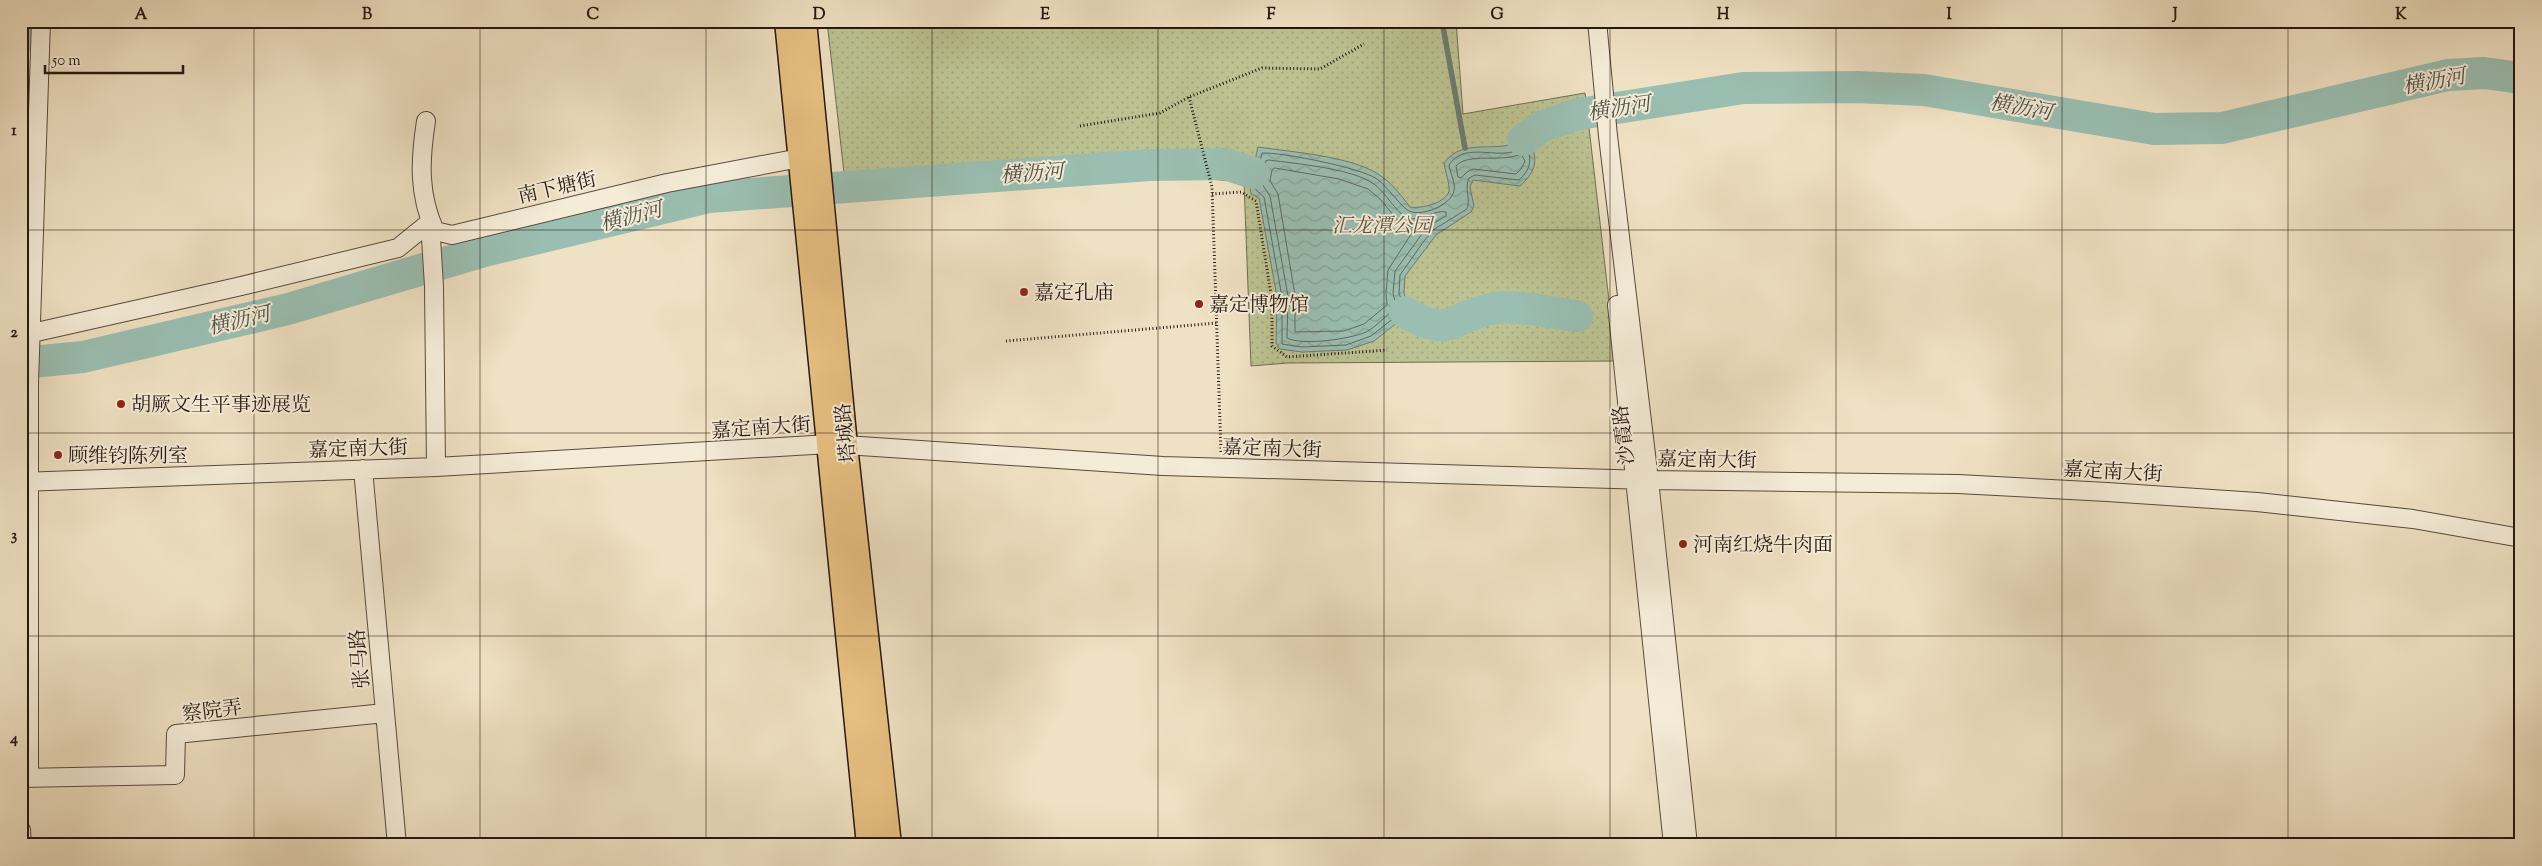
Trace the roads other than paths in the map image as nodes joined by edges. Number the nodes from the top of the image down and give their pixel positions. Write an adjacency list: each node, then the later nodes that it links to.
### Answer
1 (40, 21): 9 (street)
2 (786, 21): 7 (main road, 塔城路)
3 (805, 21): 7 (main road, 塔城路)
4 (1589, 21): 14 (street)
5 (1597, 21): 14 (street, 沙霞路)
6 (426, 121): 8 (street)
7 (807, 166): 8 (street, 南下塘街); 11 (main road, 塔城路)
8 (430, 222): 10 (street); 12 (street)
9 (28, 264): 10 (street)
10 (32, 333): 15 (street)
11 (838, 444): 12 (street, 嘉定南大街); 14 (street, 嘉定南大街); 22 (main road, 塔城路); 23 (main road, 塔城路)
12 (436, 467): 13 (street, 嘉定南大街)
13 (363, 469): 15 (street, 嘉定南大街); 17 (street, 张马路)
14 (1642, 480): 16 (street, 嘉定南大街); 24 (street); 25 (street, 沙霞路)
15 (26, 481): 18 (street)
16 (2521, 538)
17 (385, 713): 18 (street, 察院弄); 21 (street, 张马路)
18 (25, 777)
19 (21, 830): 20 (street)
20 (22, 845)
21 (397, 845)
22 (868, 845)
23 (890, 845)
24 (1673, 845)
25 (1688, 845)

